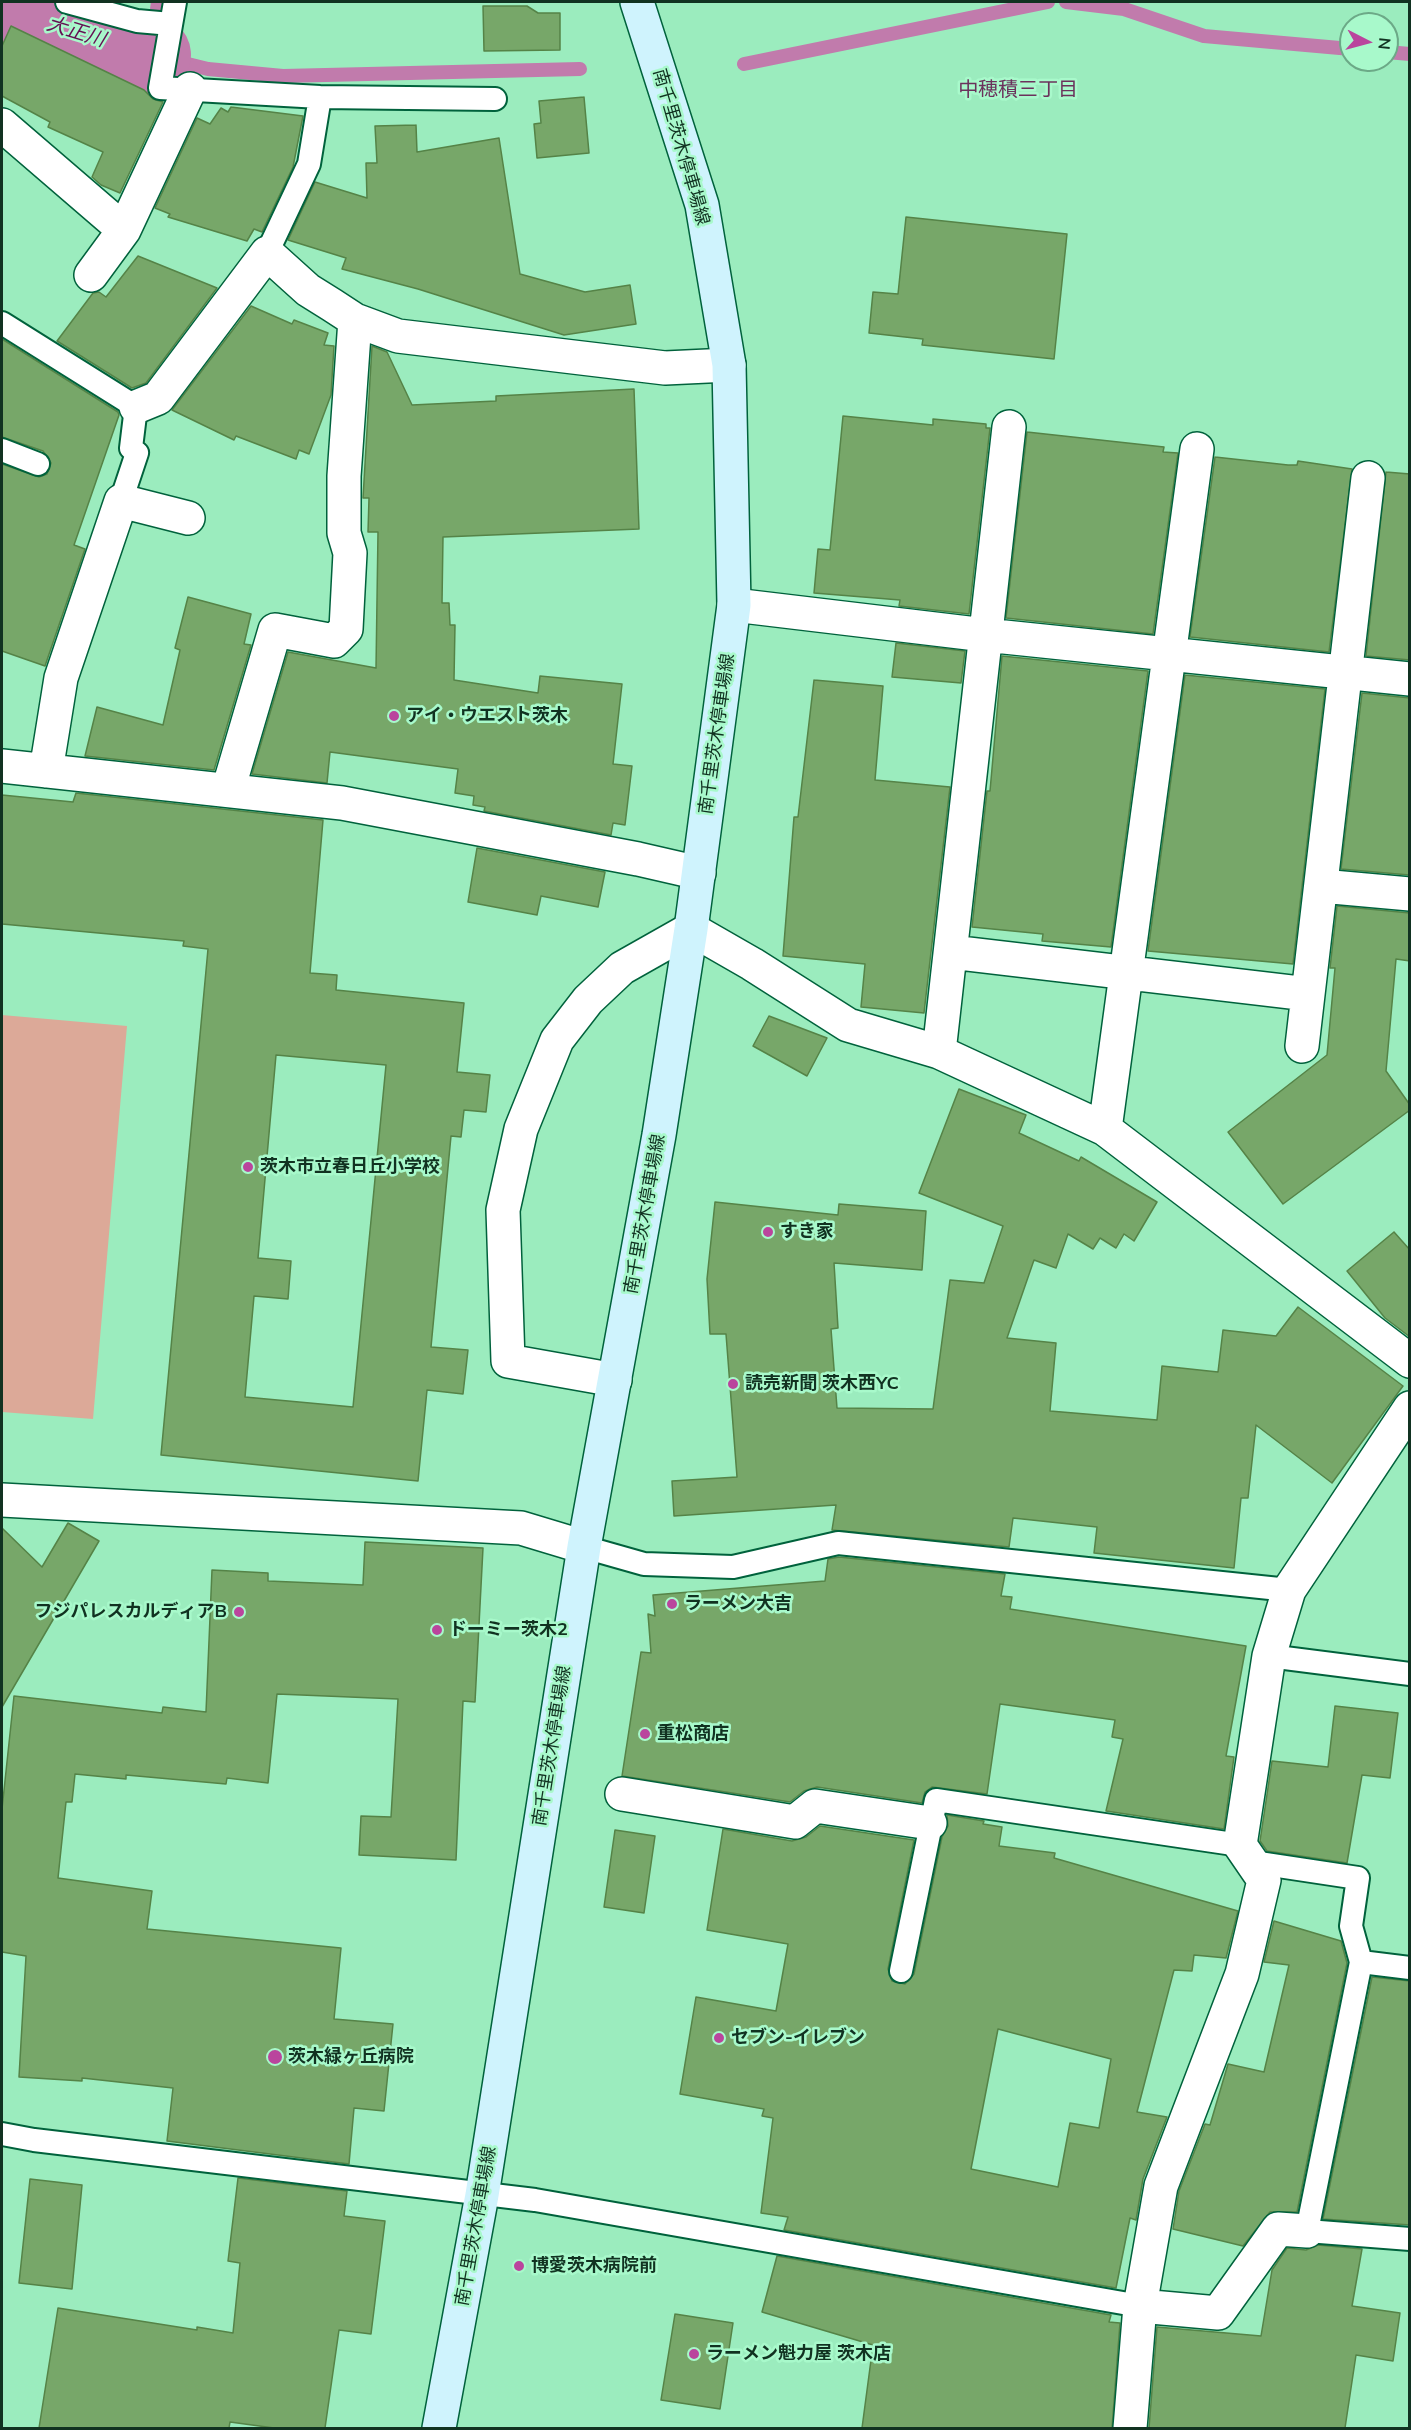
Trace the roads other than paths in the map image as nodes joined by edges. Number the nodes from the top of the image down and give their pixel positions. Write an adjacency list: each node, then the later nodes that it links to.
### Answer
1 (67, 2): 4 (lane)
2 (175, 2): 4 (lane)
3 (637, 2): 14 (main road, 南千里茨木停車場線)
4 (166, 31): 5 (lane)
5 (176, 83): 6 (lane); 9 (street)
6 (320, 97): 7 (lane); 10 (lane)
7 (495, 99)
8 (2, 125): 9 (street)
9 (124, 230): 11 (street)
10 (267, 253): 12 (street); 15 (street)
11 (91, 275)
12 (355, 320): 14 (street); 30 (street)
13 (2, 323): 15 (lane)
14 (729, 364): 23 (main road, 南千里茨木停車場線)
15 (136, 407): 21 (lane)
16 (1009, 427): 24 (street)
17 (1197, 449): 25 (street)
18 (2, 450): 19 (lane)
19 (38, 464)
20 (1368, 478): 26 (street)
21 (121, 501): 22 (street); 29 (street)
22 (188, 518)
23 (734, 605): 24 (street); 31 (main road, 南千里茨木停車場線)
24 (985, 635): 25 (street); 35 (street)
25 (1171, 653): 26 (street); 36 (street)
26 (1347, 672): 27 (street); 32 (street)
27 (1410, 679)
28 (2, 766): 29 (street)
29 (46, 771): 30 (street)
30 (228, 790): 31 (street)
31 (699, 873): 34 (main road, 南千里茨木停車場線)
32 (1321, 886): 33 (street); 37 (street)
33 (1410, 894)
34 (692, 929): 39 (street); 42 (main road, 南千里茨木停車場線); 42 (street)
35 (951, 952): 36 (street); 39 (street)
36 (1128, 971): 37 (street); 40 (street)
37 (1308, 994): 38 (street)
38 (1302, 1046)
39 (939, 1052): 40 (street)
40 (1105, 1129): 41 (street)
41 (1410, 1361)
42 (615, 1380): 45 (main road, 南千里茨木停車場線)
43 (1410, 1408): 46 (street)
44 (2, 1500): 45 (street)
45 (584, 1546): 46 (lane); 56 (main road, 南千里茨木停車場線)
46 (1289, 1590): 47 (street)
47 (1269, 1656): 48 (lane); 51 (street)
48 (1410, 1674)
49 (622, 1794): 50 (street)
50 (930, 1823): 51 (lane); 54 (lane)
51 (1246, 1853): 52 (lane); 59 (street)
52 (1361, 1962): 53 (lane); 57 (lane)
53 (1410, 1968)
54 (901, 1971)
55 (2, 2134): 56 (lane)
56 (482, 2195): 59 (lane); 60 (main road, 南千里茨木停車場線)
57 (1307, 2231): 58 (lane); 59 (street)
58 (1410, 2239)
59 (1140, 2306): 61 (street)
60 (439, 2428)
61 (1130, 2428)

